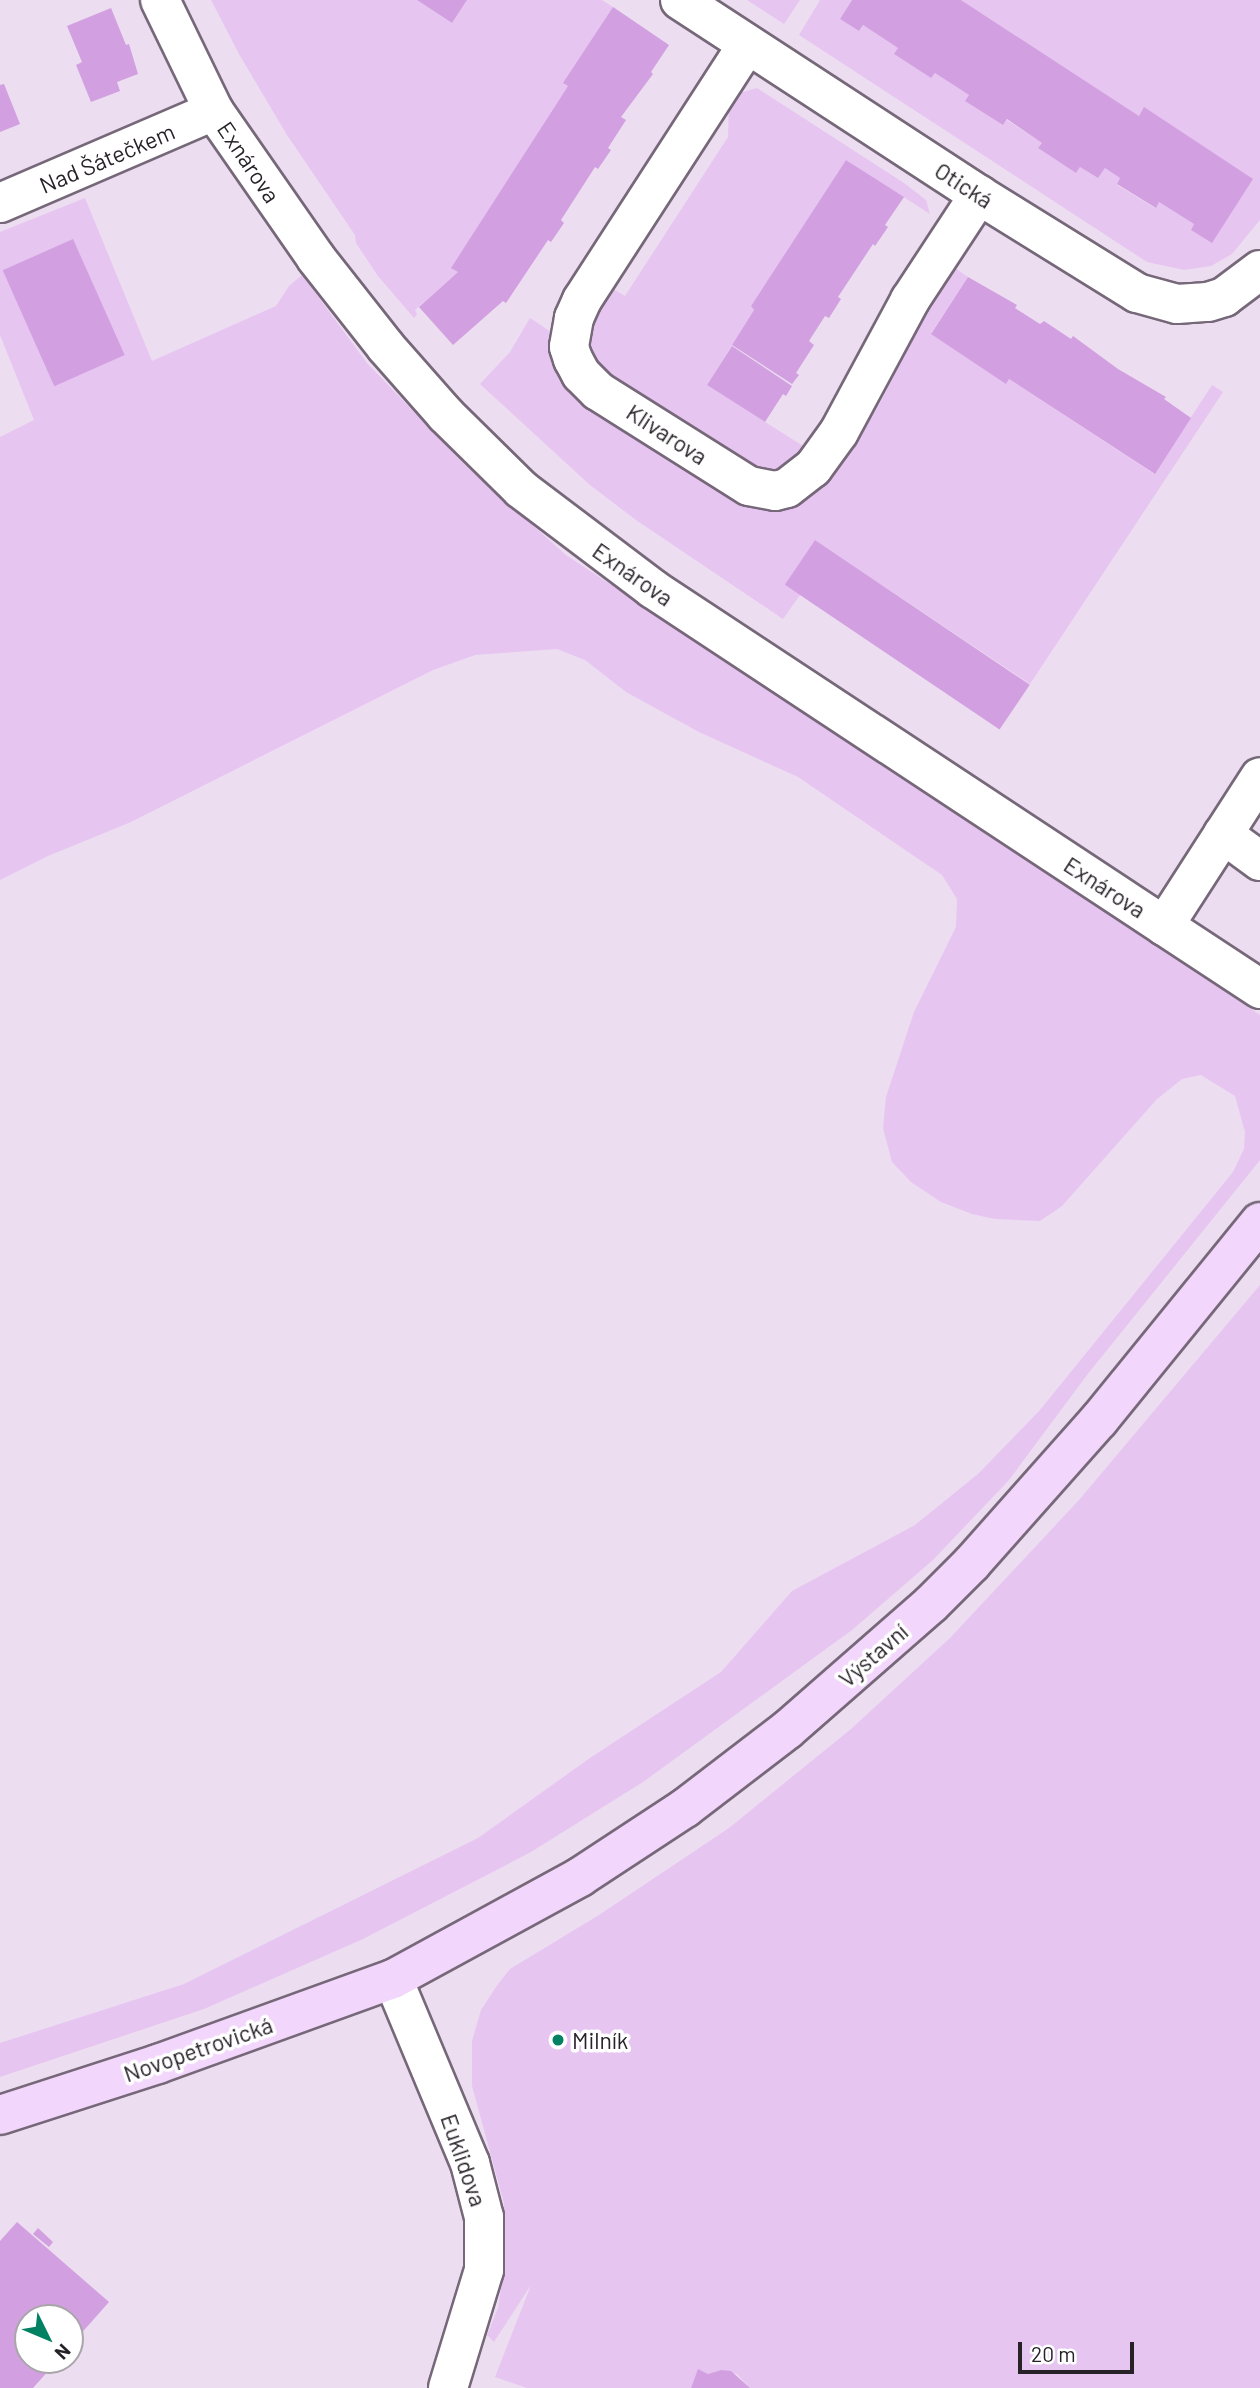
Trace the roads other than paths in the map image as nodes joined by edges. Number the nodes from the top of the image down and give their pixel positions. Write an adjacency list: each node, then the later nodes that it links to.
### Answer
1 (160, 0): 4 (street, Exnárova)
2 (680, 0): 3 (street, Otická)
3 (747, 45): 5 (street, Otická); 5 (street, Klivarova)
4 (214, 111): 6 (street, Nad Šátečkem); 11 (street, Exnárova)
5 (979, 195): 7 (street, Otická)
6 (0, 204)
7 (1260, 270)
8 (1260, 777): 9 (street)
9 (1223, 834): 10 (street); 11 (street)
10 (1260, 861)
11 (1164, 926): 12 (street, Exnárova)
12 (1260, 989)
13 (1260, 1222): 14 (main road, Výstavní)
14 (393, 1979): 15 (main road, Novopetrovická); 16 (street, Euklidova)
15 (0, 2115)
16 (448, 2388)

